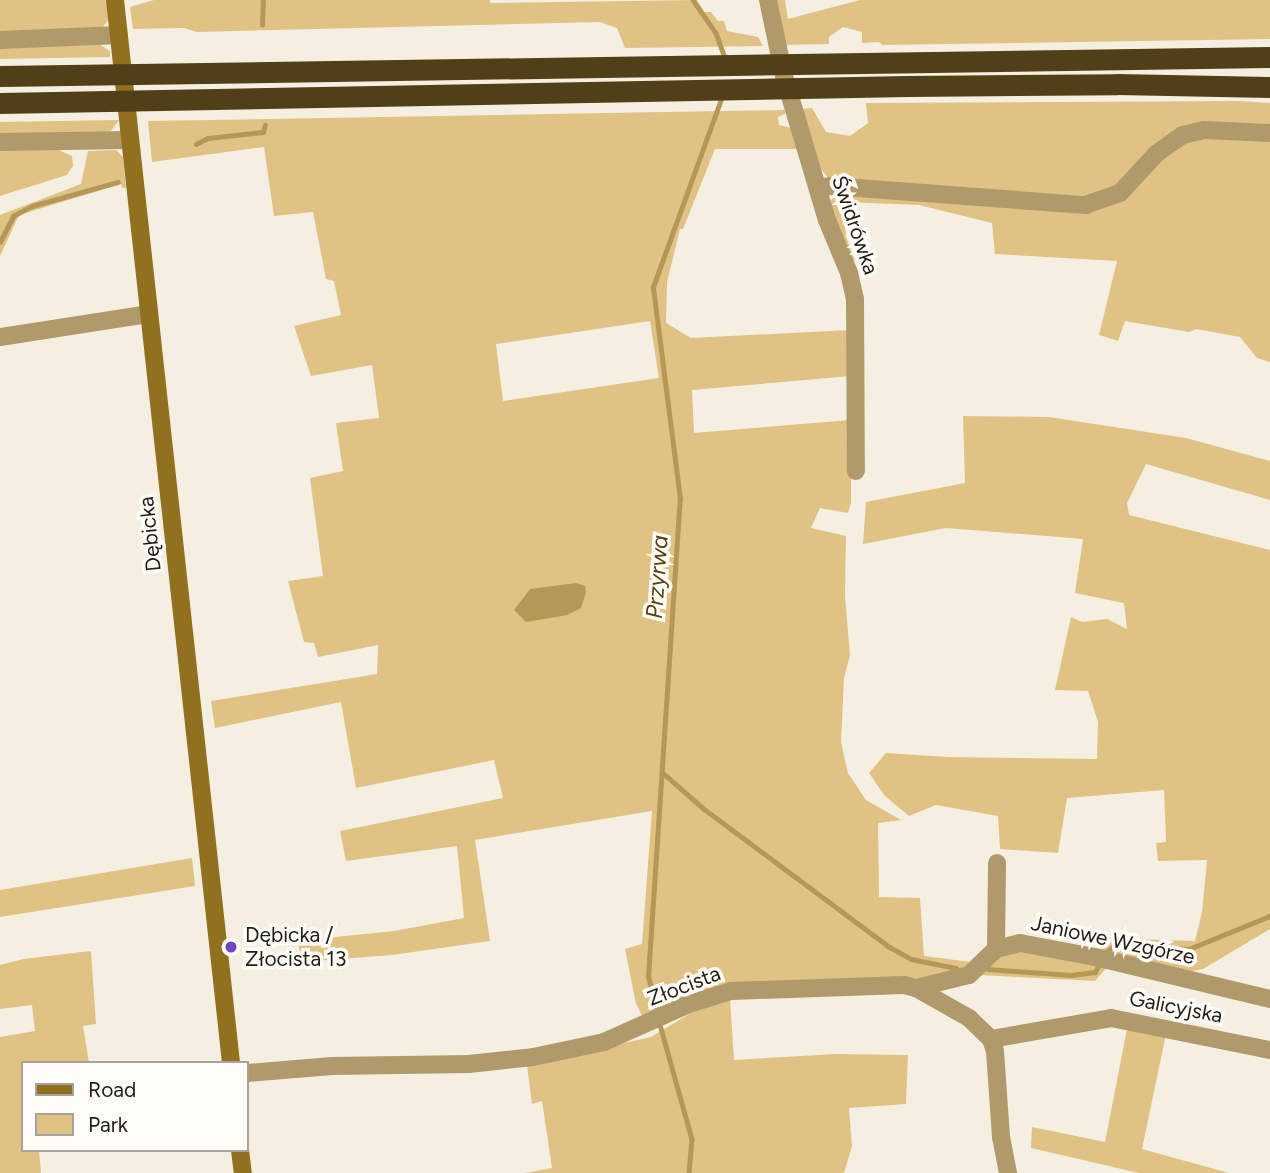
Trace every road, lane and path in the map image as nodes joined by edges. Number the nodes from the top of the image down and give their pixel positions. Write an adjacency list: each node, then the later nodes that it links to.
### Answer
1 (115, 0): 3 (street, Dębicka)
2 (768, 0): 12 (street, Świdrówka)
3 (118, 35): 4 (street); 10 (street, Dębicka)
4 (0, 40)
5 (1270, 57): 6 (highway)
6 (0, 76)
7 (1270, 87): 8 (highway)
8 (0, 103)
9 (1270, 133): 12 (street)
10 (129, 140): 11 (street); 13 (street, Dębicka)
11 (0, 142)
12 (818, 188): 15 (street, Świdrówka)
13 (149, 314): 14 (street); 22 (street, Dębicka)
14 (0, 337)
15 (856, 471)
16 (997, 863): 17 (street)
17 (996, 948): 18 (street); 19 (street, Janiowe Wzgórze)
18 (916, 988): 20 (street, Złocista); 23 (street, Złocista)
19 (1270, 999)
20 (991, 1039): 21 (street, Galicyjska); 26 (street)
21 (1270, 1050)
22 (230, 1061)
23 (248, 1073)
24 (240, 1152): 25 (street)
25 (243, 1173)
26 (1008, 1173)

